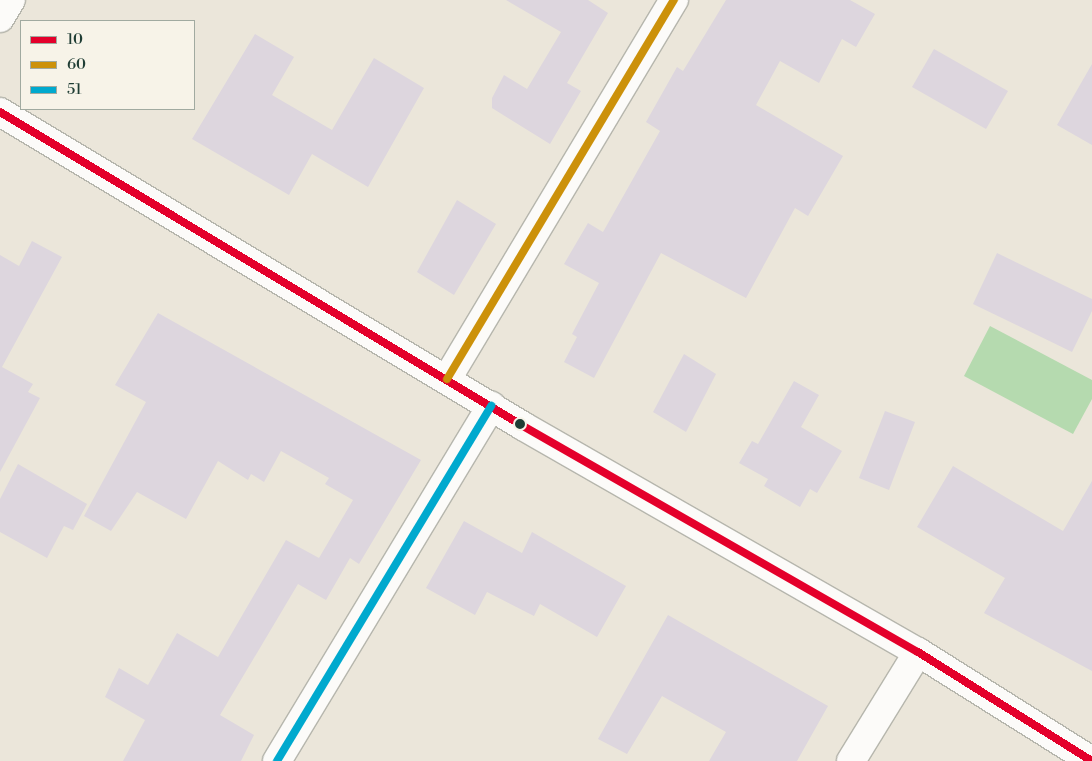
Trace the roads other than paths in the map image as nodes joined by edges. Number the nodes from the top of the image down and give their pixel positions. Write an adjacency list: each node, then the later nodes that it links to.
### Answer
1 (11, 0): 3 (main road)
2 (674, 0): 5 (main road)
3 (0, 18)
4 (0, 112): 5 (main road)
5 (447, 379): 6 (main road)
6 (491, 406): 7 (main road); 8 (main road)
7 (918, 652): 9 (main road); 10 (main road)
8 (277, 761)
9 (851, 761)
10 (1092, 761)

